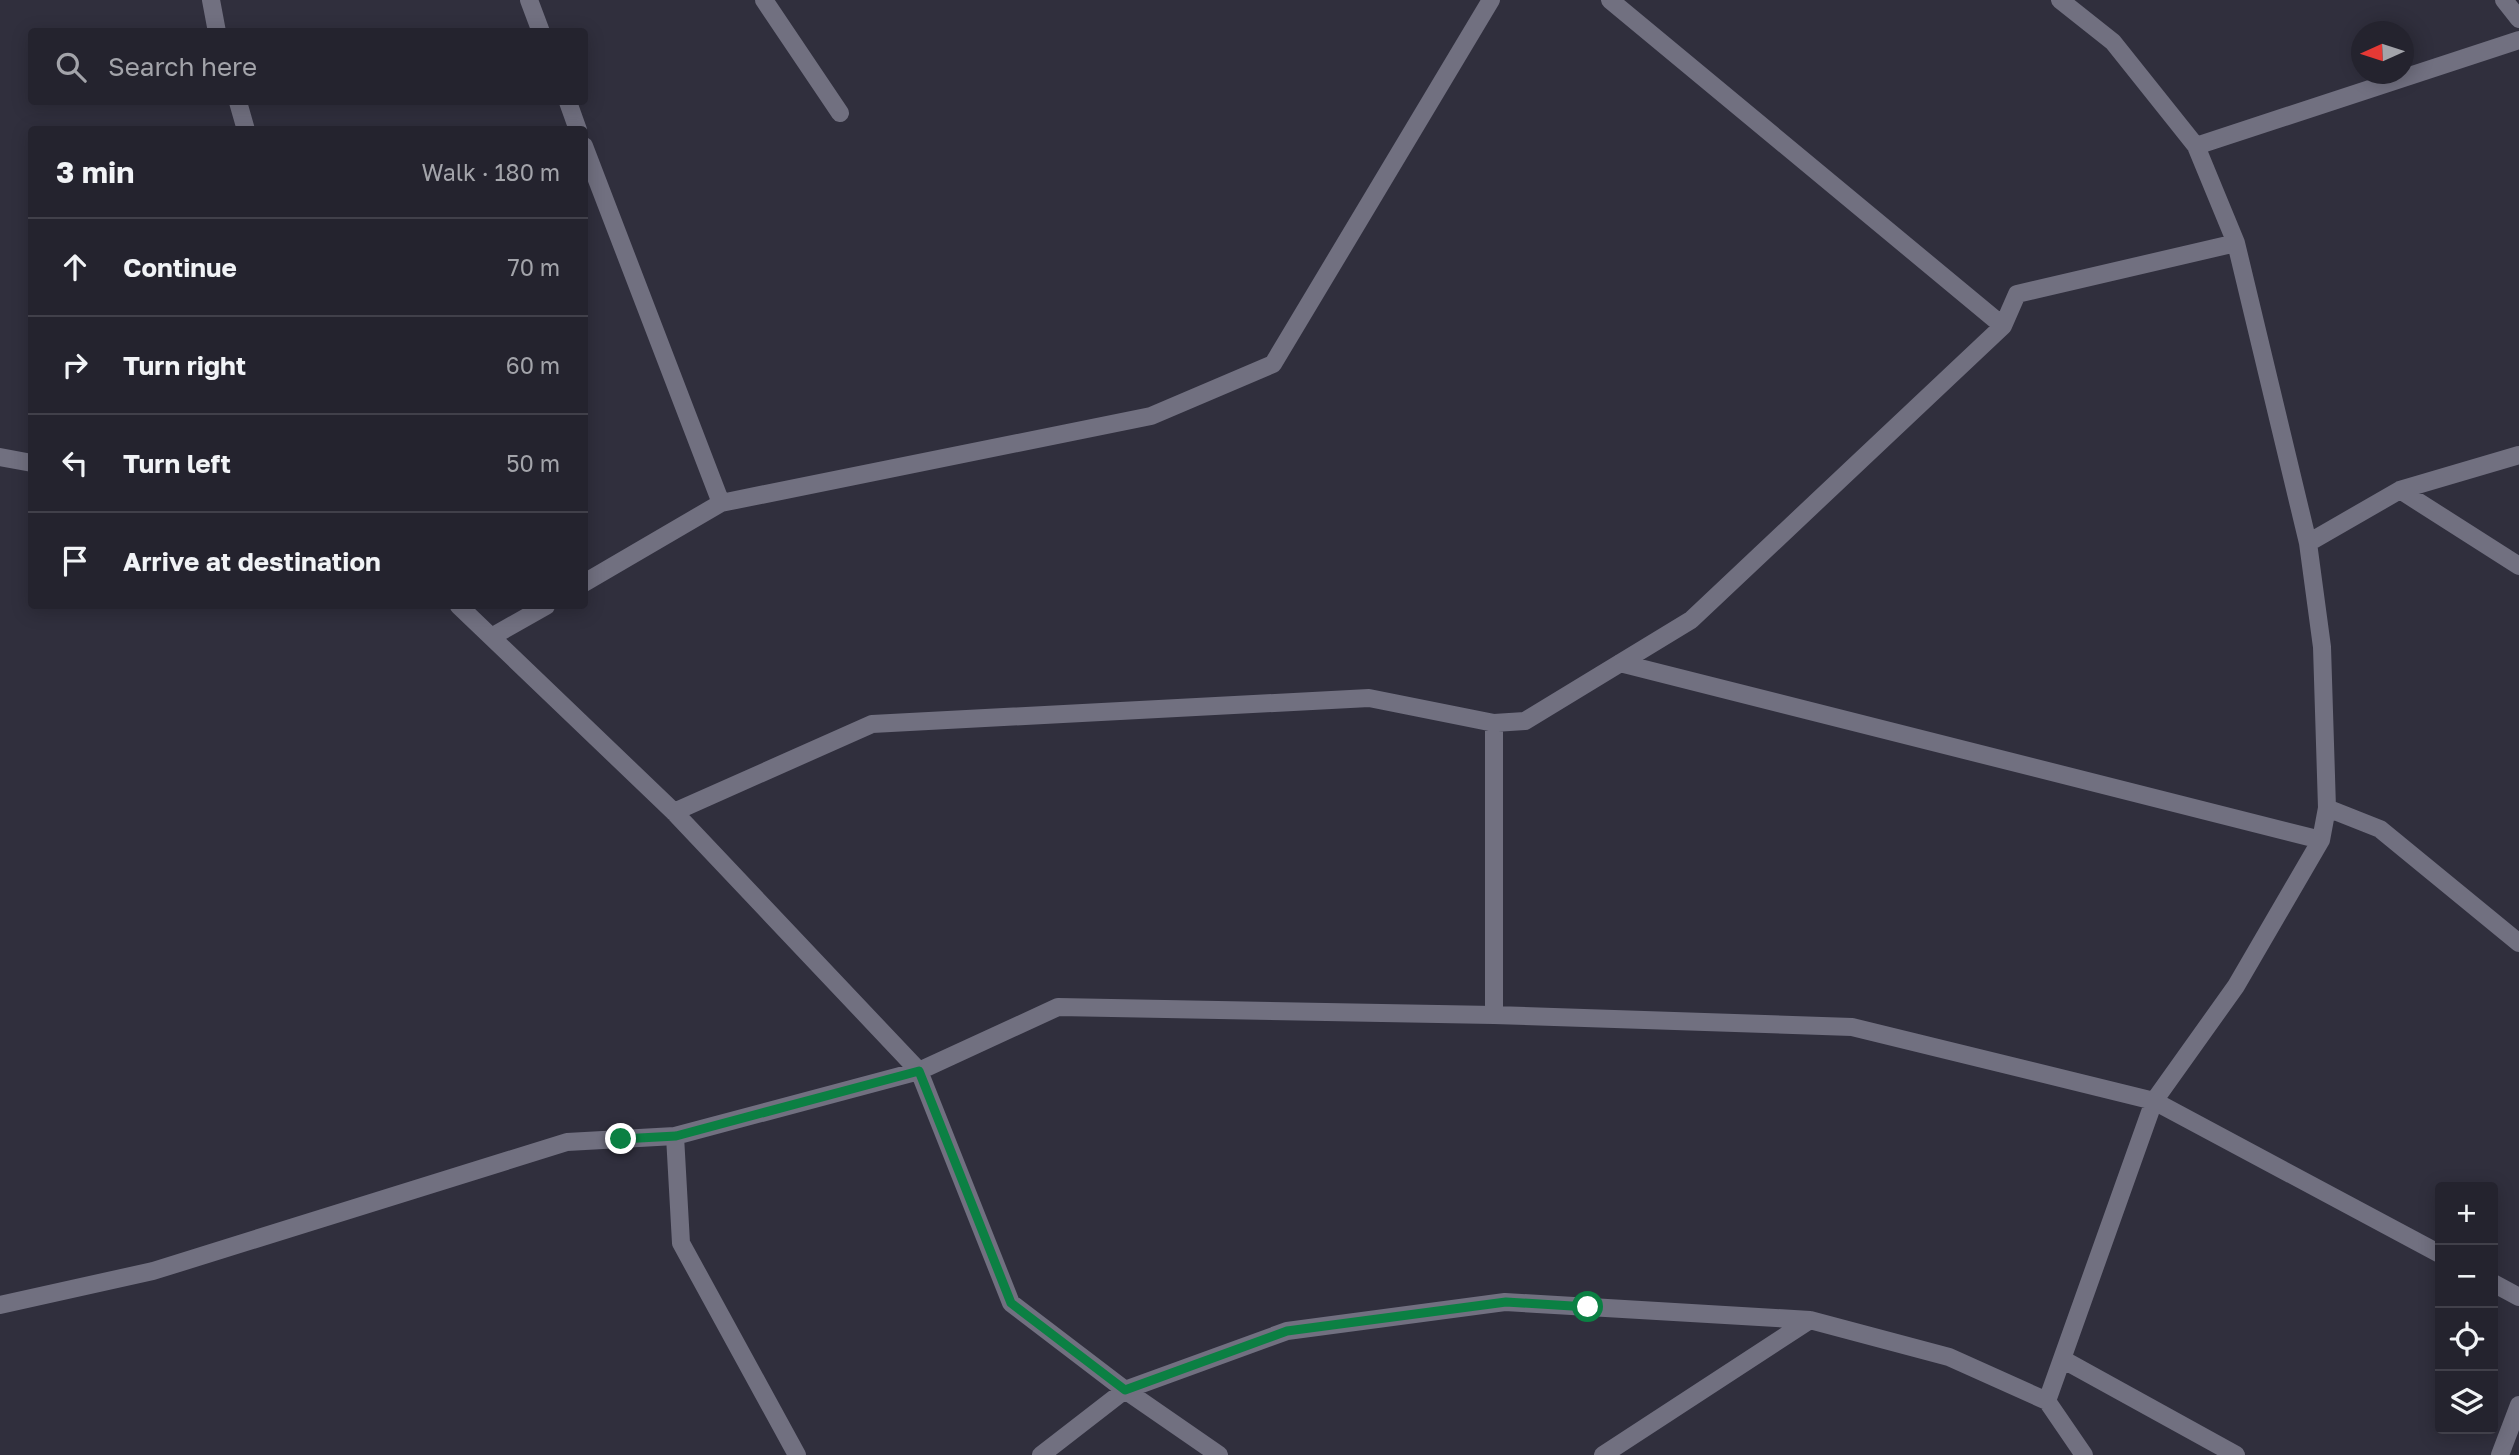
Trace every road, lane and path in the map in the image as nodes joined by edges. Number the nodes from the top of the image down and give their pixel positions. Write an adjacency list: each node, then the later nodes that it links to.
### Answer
1 (211, 0): 9 (street)
2 (529, 0): 10 (street)
3 (764, 0): 14 (street)
4 (1491, 0): 25 (street)
5 (1610, 0): 20 (street)
6 (2060, 0): 17 (street)
7 (2504, 0): 8 (street)
8 (2519, 19)
9 (216, 28)
10 (540, 28)
11 (2519, 40): 17 (street)
12 (239, 105): 15 (street)
13 (569, 105): 16 (street)
14 (840, 114)
15 (245, 126)
16 (577, 126)
17 (2196, 146): 19 (street)
18 (588, 156): 25 (street)
19 (2236, 243): 20 (street); 26 (street)
20 (2003, 326): 32 (street)
21 (2519, 455): 24 (street)
22 (0, 457): 23 (street)
23 (28, 462)
24 (2400, 490): 26 (street); 27 (street)
25 (721, 503): 28 (street)
26 (2308, 543): 34 (street)
27 (2519, 566)
28 (588, 581)
29 (462, 609): 31 (street)
30 (541, 609): 31 (street)
31 (493, 636): 35 (street)
32 (1620, 663): 33 (street); 36 (street)
33 (1494, 723): 35 (street); 38 (street)
34 (2327, 808): 36 (street); 37 (street)
35 (674, 812): 39 (street)
36 (2321, 840): 40 (street)
37 (2519, 943)
38 (1494, 1015): 39 (street); 40 (street)
39 (919, 1071): 41 (street); 48 (street)
40 (2154, 1101): 42 (street); 47 (street)
41 (676, 1136): 45 (street); 51 (street)
42 (2435, 1252)
43 (2498, 1286): 44 (street)
44 (2519, 1297)
45 (0, 1305)
46 (1810, 1320): 48 (street); 49 (street); 54 (street)
47 (2062, 1359): 49 (street); 56 (street)
48 (1125, 1390): 52 (street); 53 (street)
49 (2047, 1401): 55 (street)
50 (2519, 1405): 57 (street)
51 (797, 1455)
52 (1041, 1455)
53 (1219, 1455)
54 (1603, 1455)
55 (2084, 1455)
56 (2236, 1455)
57 (2500, 1455)

